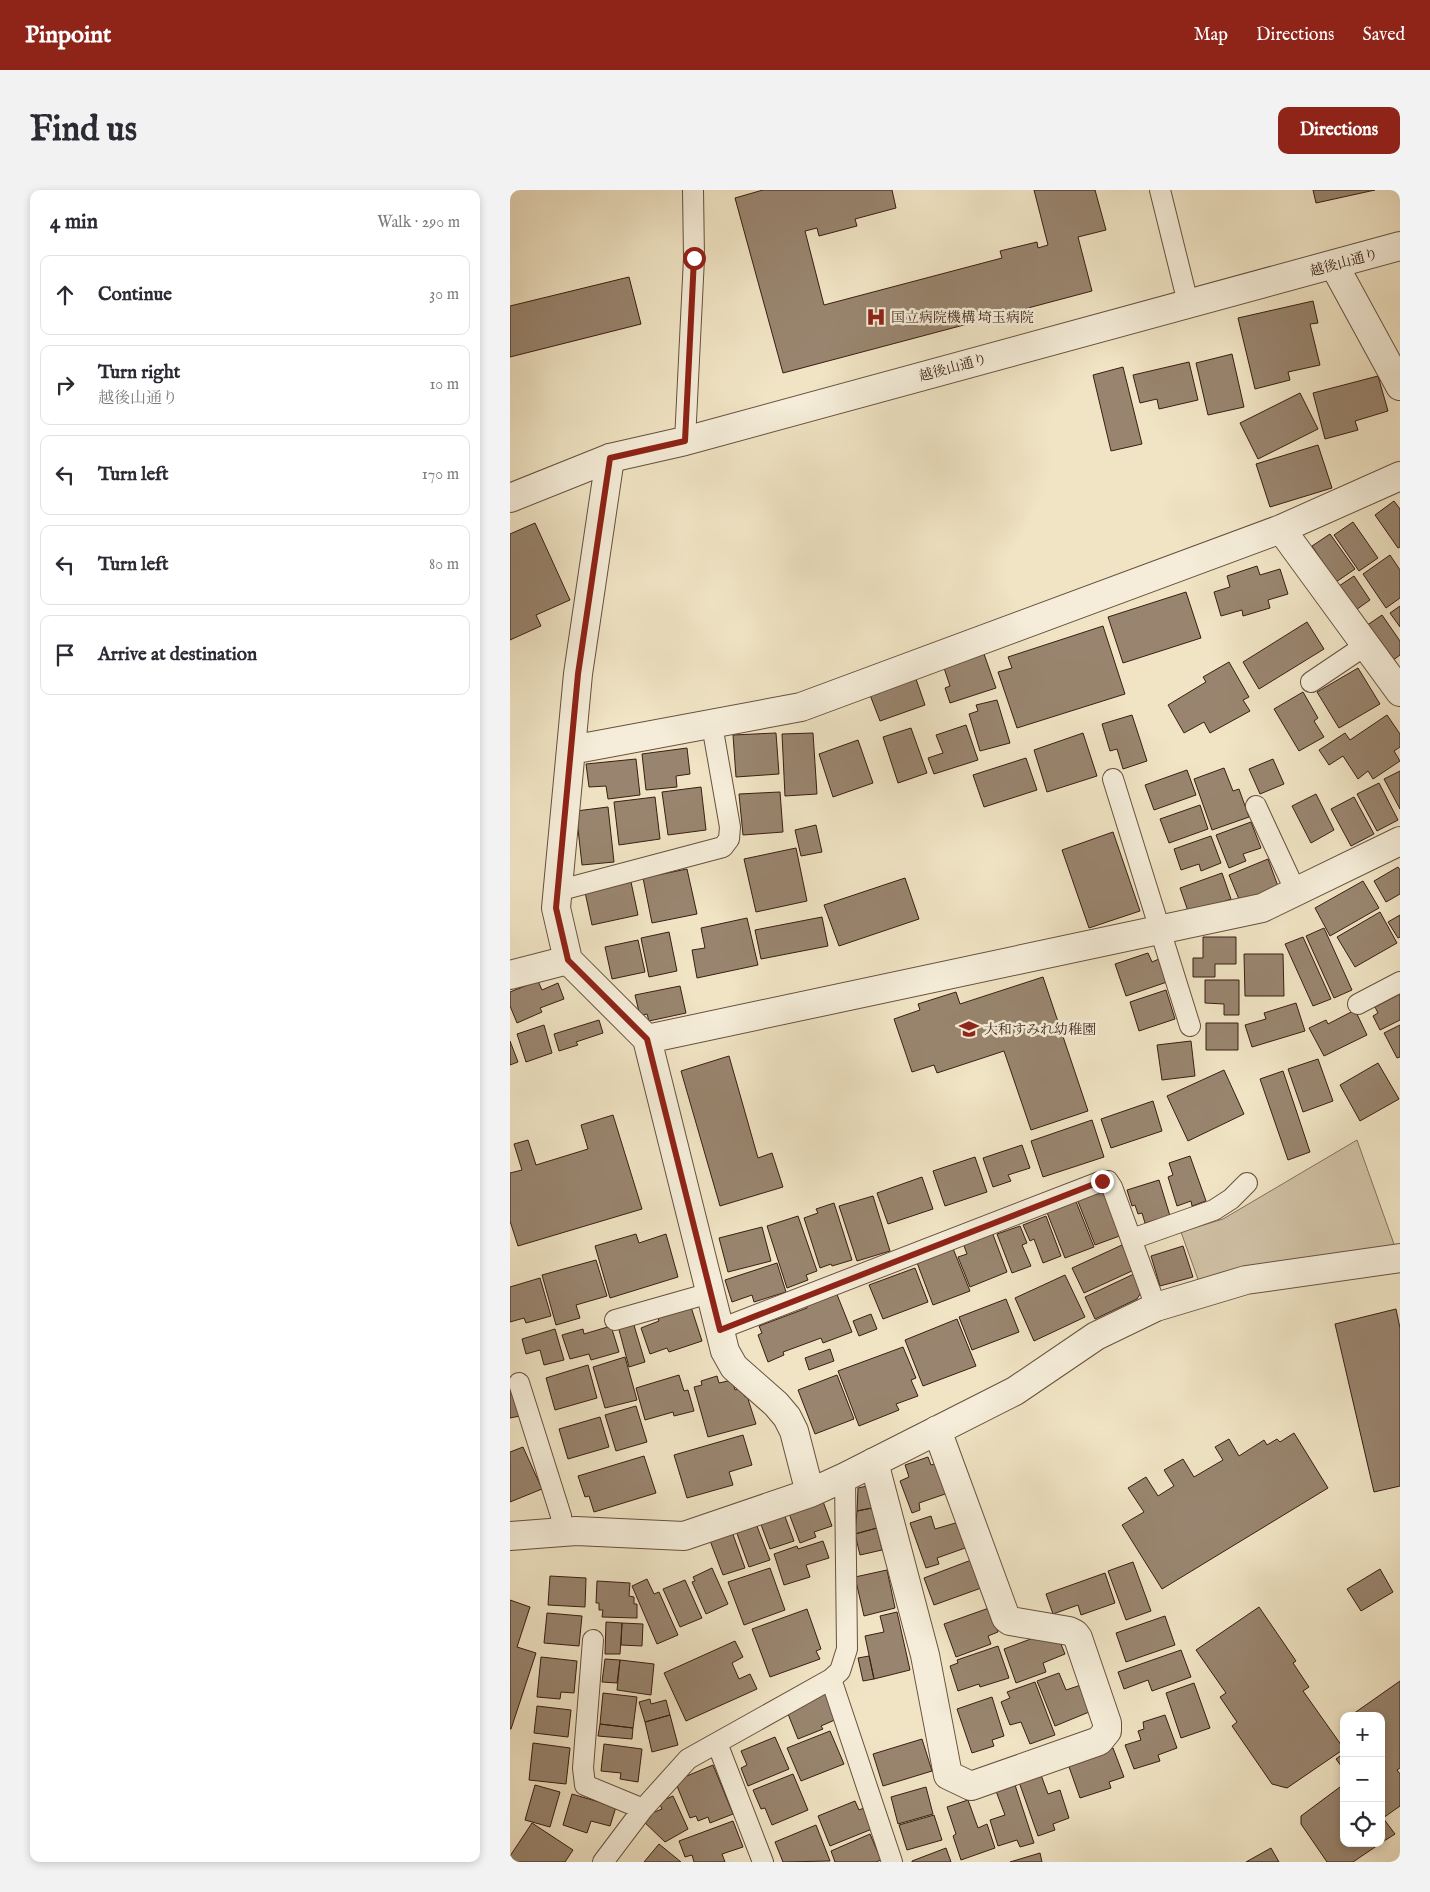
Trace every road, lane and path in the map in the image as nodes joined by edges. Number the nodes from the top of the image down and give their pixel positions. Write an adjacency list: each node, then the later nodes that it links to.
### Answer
1 (693, 190): 7 (lane)
2 (1160, 190): 5 (lane)
3 (1400, 246): 4 (street, 越後山通り)
4 (1334, 265): 5 (street, 越後山通り); 6 (street)
5 (1188, 303): 7 (street, 越後山通り)
6 (1400, 386)
7 (685, 441): 8 (street, 越後山通り)
8 (610, 458): 10 (street, 越後山通り); 16 (street)
9 (1400, 476): 11 (street)
10 (510, 498)
11 (1282, 529): 12 (street); 15 (street)
12 (1366, 645): 13 (lane); 14 (street)
13 (1311, 682)
14 (1398, 685)
15 (712, 725): 16 (street); 20 (lane)
16 (571, 750): 20 (street)
17 (1113, 779): 22 (lane)
18 (1256, 806): 21 (lane)
19 (1400, 841): 21 (street)
20 (557, 891): 23 (street)
21 (1296, 892): 22 (street)
22 (1160, 930): 27 (lane); 28 (street)
23 (568, 960): 24 (street); 28 (street)
24 (510, 975)
25 (1400, 982): 26 (lane)
26 (1358, 1004)
27 (1190, 1026)
28 (647, 1039): 32 (street)
29 (1247, 1183): 30 (lane)
30 (1132, 1239): 33 (lane); 35 (lane)
31 (1400, 1258): 33 (street)
32 (710, 1293): 34 (lane); 35 (street)
33 (1156, 1307): 37 (street)
34 (615, 1320)
35 (720, 1330): 40 (street)
36 (519, 1383): 41 (lane)
37 (937, 1430): 38 (street); 38 (street)
38 (874, 1462): 39 (street)
39 (845, 1477): 40 (street); 44 (lane)
40 (810, 1493): 41 (street)
41 (562, 1532): 42 (street)
42 (510, 1536)
43 (593, 1640): 46 (lane)
44 (831, 1679): 45 (lane); 49 (lane)
45 (717, 1744): 46 (lane); 48 (lane)
46 (643, 1809): 47 (lane)
47 (603, 1862)
48 (763, 1862)
49 (892, 1862)

